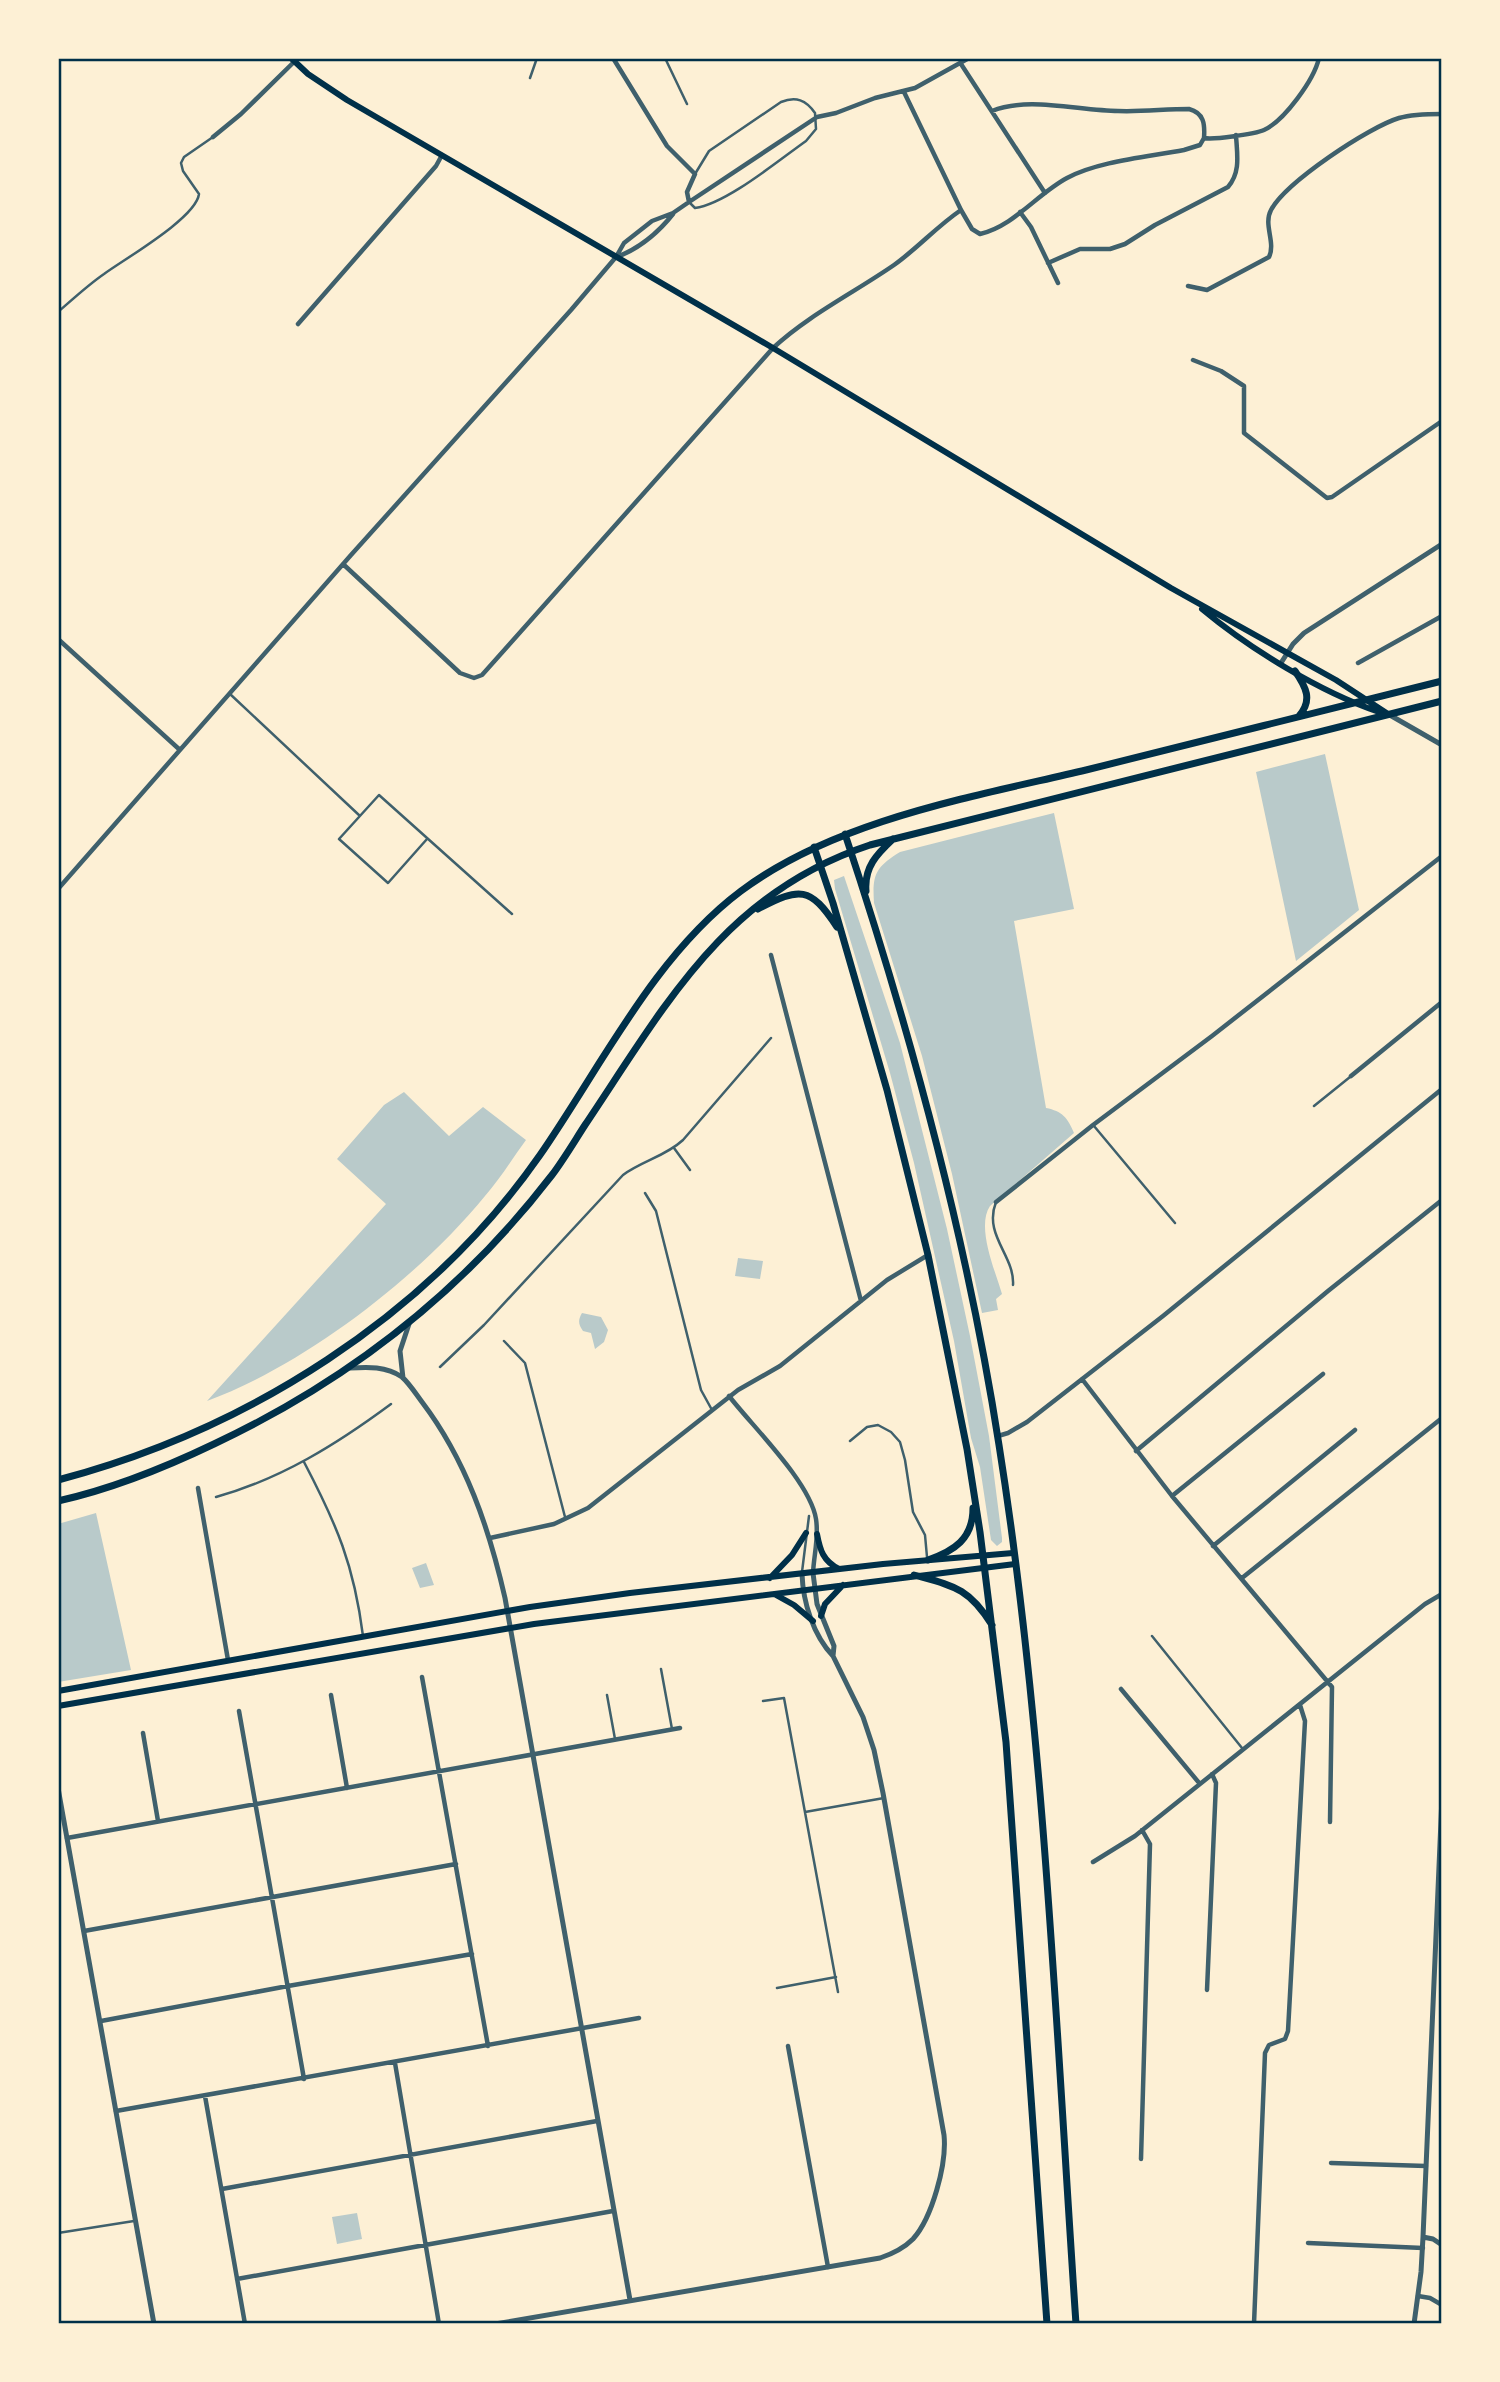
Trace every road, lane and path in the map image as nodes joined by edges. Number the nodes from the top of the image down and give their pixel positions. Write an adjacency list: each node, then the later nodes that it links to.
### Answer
1 (537, 58): 8 (lane)
2 (613, 58): 18 (street)
3 (665, 58): 10 (lane)
4 (970, 58): 7 (street)
5 (1318, 58): 14 (street)
6 (294, 59): 15 (street); 17 (main road)
7 (961, 64): 9 (street); 11 (street)
8 (530, 78)
9 (904, 92): 13 (street); 21 (street)
10 (687, 104)
11 (992, 111): 16 (street); 19 (street)
12 (1442, 114): 27 (street)
13 (817, 117): 18 (lane); 20 (street); 20 (lane)
14 (1236, 135): 16 (street); 25 (street)
15 (213, 137): 28 (lane)
16 (1204, 138): 19 (street)
17 (443, 155): 24 (main road); 29 (street)
18 (695, 174): 20 (street)
19 (1045, 193): 22 (street)
20 (689, 202): 23 (street)
21 (961, 210): 22 (street); 30 (street)
22 (1020, 212): 25 (street)
23 (673, 213): 24 (street); 24 (street)
24 (616, 257): 30 (main road); 34 (street)
25 (1048, 263): 26 (street)
26 (1058, 283)
27 (1188, 286)
28 (58, 312)
29 (298, 324)
30 (773, 348): 34 (street); 35 (main road)
31 (1193, 360): 32 (street)
32 (1442, 421)
33 (1442, 544): 38 (street)
34 (343, 564): 43 (street)
35 (1191, 600): 38 (main road); 39 (main road)
36 (1442, 616): 40 (street)
37 (58, 639): 50 (street)
38 (1288, 652): 39 (street); 44 (main road)
39 (1281, 663): 41 (main road)
40 (1358, 663)
41 (1295, 671): 46 (main road); 48 (main road)
42 (1442, 681): 44 (main road)
43 (229, 693): 50 (street); 51 (lane)
44 (1367, 700): 46 (main road); 47 (main road)
45 (1442, 701): 47 (main road)
46 (1354, 703): 47 (main road); 48 (main road)
47 (1388, 714): 49 (street); 54 (main road)
48 (1298, 717): 52 (main road)
49 (1442, 745)
50 (180, 750): 59 (street)
51 (360, 816): 53 (lane); 53 (lane)
52 (845, 834): 55 (main road); 56 (main road)
53 (427, 839): 61 (lane)
54 (894, 839): 56 (main road); 60 (main road)
55 (814, 847): 58 (main road); 96 (main road)
56 (851, 851): 58 (main road); 60 (main road)
57 (1442, 856): 70 (street)
58 (821, 865): 62 (main road); 63 (main road)
59 (58, 889)
60 (866, 901): 92 (main road)
61 (512, 915)
62 (745, 917): 63 (main road); 80 (main road)
63 (842, 933): 77 (main road)
64 (771, 955): 79 (street)
65 (1442, 1002): 67 (street)
66 (771, 1038): 71 (lane)
67 (1351, 1076): 69 (lane)
68 (1442, 1089): 86 (street)
69 (1314, 1105)
70 (1093, 1125): 75 (street); 76 (lane)
71 (674, 1148): 72 (lane); 82 (lane)
72 (690, 1170)
73 (645, 1193): 89 (lane)
74 (1442, 1200): 94 (street)
75 (996, 1202): 78 (lane)
76 (1175, 1223)
77 (928, 1255): 79 (street); 98 (main road)
78 (1013, 1285)
79 (861, 1301): 87 (street)
80 (409, 1324): 83 (main road); 85 (street)
81 (504, 1341): 103 (lane)
82 (440, 1367)
83 (350, 1368): 85 (street); 101 (main road)
84 (1323, 1374): 99 (street)
85 (402, 1378): 106 (street)
86 (1082, 1379): 92 (street); 94 (street)
87 (729, 1396): 89 (street); 105 (street)
88 (391, 1404): 95 (lane)
89 (712, 1410): 103 (street)
90 (1442, 1418): 118 (street)
91 (1354, 1430): 107 (street)
92 (998, 1436): 108 (main road)
93 (850, 1441): 110 (lane)
94 (1136, 1451): 99 (street)
95 (304, 1462): 100 (lane); 130 (lane)
96 (58, 1480)
97 (198, 1488): 132 (street)
98 (974, 1490): 109 (main road); 110 (main road)
99 (1172, 1496): 107 (street)
100 (216, 1497)
101 (58, 1501)
102 (810, 1516): 104 (lane)
103 (565, 1519): 106 (street)
104 (806, 1533): 115 (lane); 117 (main road)
105 (817, 1534): 113 (main road); 114 (street)
106 (490, 1538): 124 (street)
107 (1213, 1546): 118 (street)
108 (1013, 1553): 109 (main road); 111 (main road)
109 (984, 1557): 110 (main road); 112 (main road)
110 (928, 1560): 113 (main road)
111 (1015, 1564): 112 (main road); 208 (main road)
112 (986, 1569): 116 (main road); 128 (main road)
113 (841, 1570): 114 (main road)
114 (813, 1573): 115 (main road); 120 (street)
115 (802, 1574): 117 (main road); 121 (street)
116 (914, 1576): 119 (main road); 128 (main road)
117 (770, 1578): 124 (main road)
118 (1242, 1578): 135 (street)
119 (843, 1585): 120 (main road); 125 (main road)
120 (814, 1589): 121 (main road); 125 (street)
121 (803, 1590): 122 (main road); 126 (street)
122 (775, 1594): 126 (main road); 127 (main road)
123 (1442, 1594): 135 (street)
124 (507, 1611): 127 (street); 130 (main road)
125 (821, 1616): 131 (street)
126 (813, 1621): 131 (street)
127 (510, 1628): 142 (main road); 149 (street)
128 (994, 1628): 207 (main road)
129 (1152, 1636): 148 (lane)
130 (363, 1637): 132 (main road)
131 (833, 1656): 156 (street)
132 (228, 1660): 137 (main road)
133 (662, 1669): 145 (lane)
134 (422, 1677): 150 (street)
135 (1329, 1682): 141 (street); 160 (street)
136 (1121, 1689): 152 (street)
137 (58, 1691)
138 (607, 1695): 147 (lane)
139 (331, 1696): 154 (street)
140 (763, 1701): 158 (lane)
141 (1300, 1705): 148 (street); 209 (street)
142 (58, 1706)
143 (239, 1711): 157 (street)
144 (680, 1728): 145 (street)
145 (672, 1729): 147 (street)
146 (143, 1733): 159 (street)
147 (615, 1739): 149 (street)
148 (1243, 1749): 151 (street)
149 (533, 1755): 150 (street); 177 (street)
150 (439, 1771): 154 (street); 165 (street)
151 (1212, 1774): 152 (street); 173 (street)
152 (1200, 1784): 161 (street)
153 (58, 1788): 162 (street)
154 (347, 1788): 157 (street)
155 (1442, 1797): 168 (street)
156 (884, 1798): 158 (lane); 198 (street)
157 (255, 1804): 159 (street); 166 (street)
158 (805, 1812): 170 (lane)
159 (158, 1821): 162 (street)
160 (1330, 1822)
161 (1142, 1830): 164 (street); 186 (street)
162 (67, 1838): 163 (lane); 167 (street)
163 (58, 1840)
164 (1093, 1863)
165 (456, 1864): 166 (street); 169 (street)
166 (272, 1896): 167 (street); 171 (street)
167 (84, 1931): 176 (street)
168 (1439, 1938): 188 (street)
169 (472, 1954): 171 (street); 178 (street)
170 (836, 1977): 172 (lane); 174 (lane)
171 (288, 1986): 176 (street); 181 (street)
172 (777, 1987)
173 (1207, 1990)
174 (838, 1992)
175 (639, 2018): 177 (street)
176 (101, 2021): 183 (street)
177 (581, 2028): 178 (street); 184 (street)
178 (488, 2046): 180 (street)
179 (788, 2046): 198 (street)
180 (395, 2063): 181 (street); 185 (street)
181 (304, 2079): 182 (street)
182 (205, 2096): 183 (street); 189 (street)
183 (116, 2112): 191 (street)
184 (597, 2121): 185 (street); 190 (street)
185 (410, 2154): 189 (street); 195 (street)
186 (1142, 2159)
187 (1331, 2162): 188 (street)
188 (1426, 2166): 193 (street)
189 (222, 2189): 199 (street)
190 (613, 2211): 195 (street); 201 (street)
191 (136, 2221): 192 (lane); 203 (street)
192 (58, 2233)
193 (1423, 2237): 196 (street); 197 (street)
194 (1308, 2243): 197 (street)
195 (426, 2244): 199 (street); 205 (street)
196 (1442, 2245)
197 (1423, 2248): 200 (street)
198 (828, 2267): 201 (street)
199 (237, 2279): 204 (street)
200 (1418, 2296): 202 (street); 210 (street)
201 (630, 2300): 206 (street)
202 (1442, 2305)
203 (154, 2324)
204 (245, 2324)
205 (439, 2324)
206 (495, 2324)
207 (1047, 2324)
208 (1076, 2324)
209 (1254, 2324)
210 (1414, 2324)

